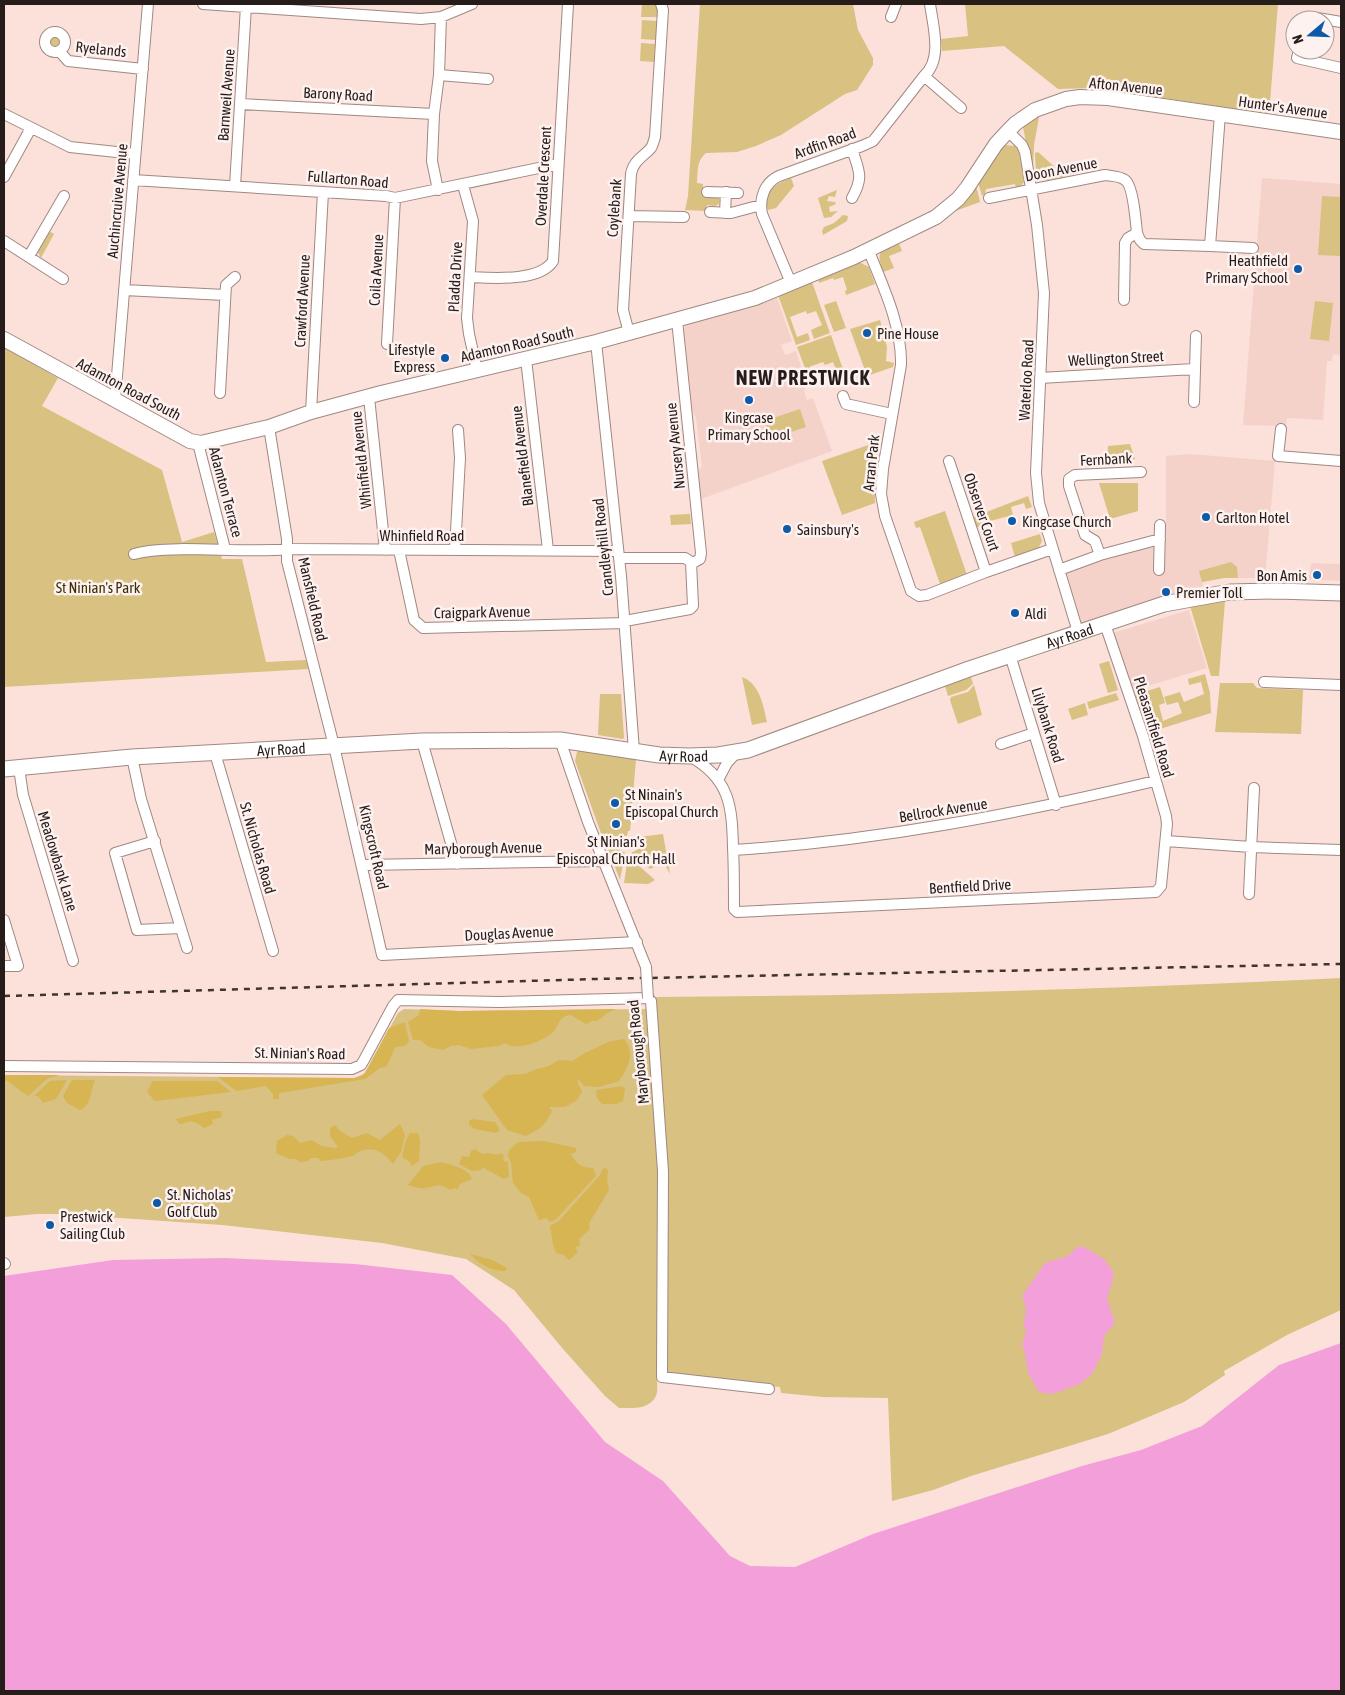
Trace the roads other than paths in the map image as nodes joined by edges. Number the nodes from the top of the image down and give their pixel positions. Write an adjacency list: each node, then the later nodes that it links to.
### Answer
1 (148, 4): 15 (street, Auchincruive Avenue)
2 (203, 4): 8 (street)
3 (472, 4): 10 (street)
4 (568, 4): 29 (street, Overdale Crescent)
5 (661, 4): 47 (street, Coylebank)
6 (896, 4): 11 (street)
7 (930, 4): 17 (street, Ardfin Road)
8 (246, 6): 9 (street); 19 (street, Barnweil Avenue)
9 (292, 7): 10 (street)
10 (441, 17): 16 (street)
11 (891, 17)
12 (60, 52): 15 (street, Ryelands)
13 (1306, 60): 14 (street)
14 (1341, 68)
15 (143, 69): 28 (street, Auchincruive Avenue)
16 (439, 75): 18 (street); 22 (street)
17 (924, 76): 20 (street); 27 (street, Ardfin Road)
18 (488, 79)
19 (240, 104): 22 (street, Barony Road); 33 (street, Barnweil Avenue)
20 (961, 108)
21 (4, 114): 24 (street)
22 (434, 114): 35 (street)
23 (1220, 114): 25 (street, Afton Avenue); 26 (street, Hunter's Avenue); 51 (street)
24 (31, 128): 28 (street); 30 (street)
25 (1008, 131): 34 (street, Waterloo Road); 53 (street, Adamton Road South)
26 (1341, 132)
27 (852, 150): 42 (street); 44 (street, Ardfin Road)
28 (136, 154): 31 (street, Auchincruive Avenue)
29 (558, 164): 32 (street, Fullarton Road); 56 (street, Overdale Crescent)
30 (4, 177)
31 (133, 180): 33 (street, Fullarton Road); 59 (street, Auchincruive Avenue)
32 (463, 185): 35 (street, Fullarton Road); 56 (street, Pladda Drive)
33 (235, 186): 36 (street, Fullarton Road)
34 (1031, 188): 43 (street, Doon Avenue); 49 (street, Doon Avenue); 71 (street, Waterloo Road)
35 (438, 190): 41 (street, Fullarton Road)
36 (323, 192): 41 (street, Fullarton Road); 77 (street, Crawford Avenue)
37 (707, 192): 38 (street)
38 (726, 192): 39 (street); 46 (street)
39 (738, 192)
40 (64, 196): 54 (street)
41 (395, 198): 67 (street, Coila Avenue)
42 (852, 198)
43 (989, 198)
44 (761, 205): 46 (street); 58 (street)
45 (710, 212): 46 (street)
46 (725, 213)
47 (629, 216): 48 (street); 63 (street, Coylebank)
48 (684, 217)
49 (1137, 233): 51 (street); 61 (street)
50 (4, 241): 54 (street)
51 (1210, 246): 52 (street)
52 (1254, 248)
53 (868, 249): 58 (street, Adamton Road South); 78 (street, Arran Park)
54 (29, 256): 57 (street)
55 (235, 277): 60 (street)
56 (470, 277): 70 (street, Pladda Drive)
57 (63, 279)
58 (791, 283): 62 (street, Adamton Road South)
59 (124, 290): 60 (street); 75 (street, Auchincruive Avenue)
60 (226, 296): 72 (street)
61 (1124, 300)
62 (677, 320): 63 (street, Adamton Road South); 98 (street, Nursery Avenue)
63 (629, 333): 66 (street, Adamton Road South)
64 (1196, 336): 69 (street)
65 (4, 339): 75 (street, Adamton Road South)
66 (596, 342): 68 (street, Adamton Road South); 96 (street, Crandleyhill Road)
67 (387, 344)
68 (526, 359): 70 (street, Adamton Road South); 94 (street, Blanefield Avenue)
69 (1194, 369): 71 (street, Wellington Street); 76 (street)
70 (477, 370): 74 (street, Adamton Road South)
71 (1040, 378): 90 (street, Waterloo Road)
72 (220, 393)
73 (843, 396): 78 (street)
74 (369, 397): 77 (street, Adamton Road South); 91 (street, Whinfield Avenue)
75 (115, 400): 82 (street, Adamton Road South)
76 (1194, 402)
77 (311, 412): 79 (street, Adamton Road South)
78 (892, 414): 101 (street, Arran Park)
79 (269, 427): 82 (street, Adamton Road South); 89 (street, Mansfield Road)
80 (1281, 429): 84 (street)
81 (458, 430): 93 (street)
82 (198, 443): 88 (street, Adamton Terrace)
83 (949, 461): 101 (street, Observer Court)
84 (1341, 461)
85 (1141, 472): 97 (street, Fernbank)
86 (1160, 525): 87 (street)
87 (1160, 539): 97 (street); 100 (street)
88 (225, 548): 89 (street, Whinfield Road); 95 (street, Whinfield Road)
89 (287, 549): 91 (street, Whinfield Road); 113 (street, Mansfield Road)
90 (1052, 549): 99 (street, Waterloo Road); 101 (street, Arran Park)
91 (385, 550): 92 (street, Whinfield Road)
92 (399, 550): 93 (street, Whinfield Road); 103 (street, Craigpark Avenue)
93 (455, 550): 94 (street, Whinfield Road)
94 (548, 550): 96 (street, Whinfield Road)
95 (134, 554)
96 (619, 554): 98 (street, Whinfield Road); 103 (street, Crandleyhill Road)
97 (1100, 556): 99 (street)
98 (691, 564): 103 (street, Craigpark Avenue)
99 (1059, 570): 105 (street, Waterloo Road)
100 (1159, 570)
101 (986, 572)
102 (1341, 594): 104 (main road, Ayr Road)
103 (625, 622): 114 (street, Crandleyhill Road)
104 (1105, 624): 105 (main road, Ayr Road); 122 (street, Pleasantfield Road)
105 (1078, 632): 106 (main road, Ayr Road)
106 (1010, 655): 109 (street, Lilybank Road); 116 (main road, Ayr Road)
107 (1264, 682): 108 (street)
108 (1341, 685)
109 (1034, 733): 112 (street); 124 (street, Lilybank Road)
110 (560, 740): 111 (main road, Ayr Road); 114 (main road, Ayr Road); 130 (street, Maryborough Road)
111 (422, 741): 113 (main road, Ayr Road); 131 (street)
112 (1001, 744)
113 (334, 746): 115 (main road, Ayr Road); 132 (street, Kingscroft Road)
114 (634, 751): 117 (main road, Ayr Road)
115 (215, 753): 118 (main road, Ayr Road); 138 (street, St. Nicholas Road)
116 (736, 753): 117 (main road, Ayr Road); 121 (street)
117 (690, 756): 121 (street)
118 (132, 757): 119 (main road, Ayr Road); 125 (street)
119 (19, 768): 120 (main road, Ayr Road); 140 (street, Meadowbank Lane)
120 (4, 769)
121 (718, 780): 128 (street)
122 (1155, 781): 124 (street, Bellrock Avenue); 126 (street, Pleasantfield Road)
123 (1254, 788): 127 (street)
124 (1056, 805): 128 (street, Bellrock Avenue)
125 (154, 841): 135 (street); 135 (street)
126 (1166, 841): 127 (street); 128 (street, Bentfield Drive)
127 (1251, 847): 129 (street); 133 (street)
128 (733, 850)
129 (1341, 850)
130 (604, 861): 131 (street, Maryborough Avenue); 136 (street, Maryborough Road)
131 (457, 864): 132 (street, Maryborough Avenue)
132 (363, 865): 139 (street, Kingscroft Road)
133 (1249, 894)
134 (4, 920): 141 (street)
135 (181, 928): 137 (street)
136 (637, 942): 139 (street, Douglas Avenue); 142 (street, Maryborough Road, bridge)
137 (188, 948)
138 (273, 951)
139 (382, 954)
140 (73, 961)
141 (4, 966)
142 (648, 998): 143 (street, St. Ninian's Road); 144 (street, Maryborough Road)
143 (4, 1066)
144 (769, 1389)

